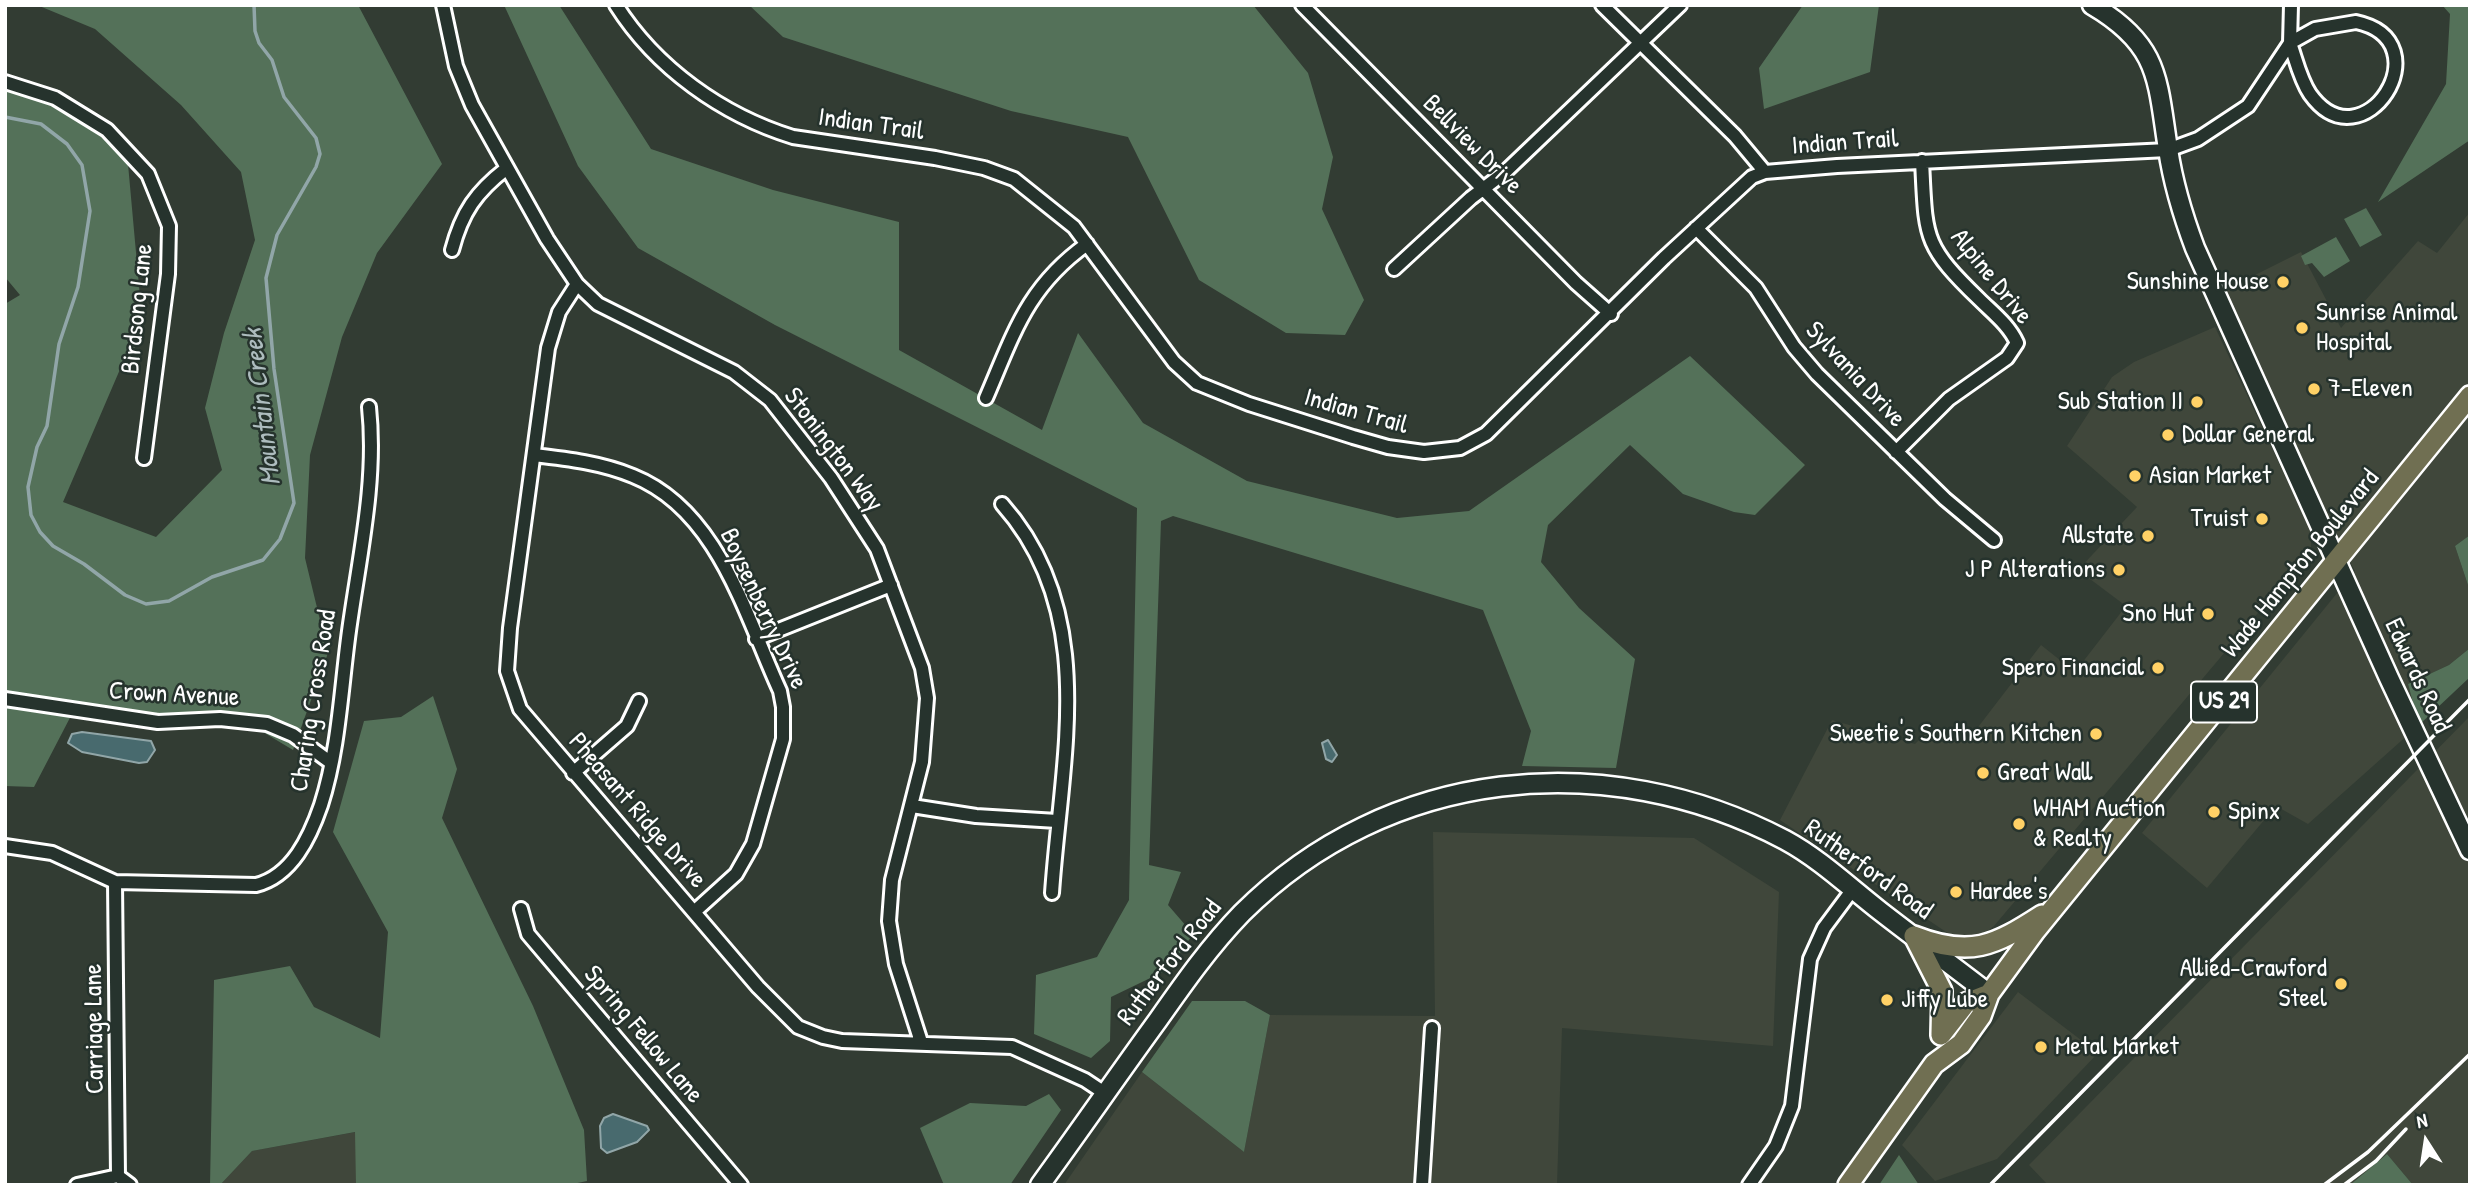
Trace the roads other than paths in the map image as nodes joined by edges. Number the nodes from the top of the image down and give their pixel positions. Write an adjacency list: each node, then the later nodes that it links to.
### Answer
1 (443, 5): 13 (street, Stonington Way)
2 (616, 5): 17 (street, Indian Trail)
3 (1302, 5): 15 (street, Bellview Drive)
4 (1602, 5): 8 (street)
5 (1680, 5): 8 (street)
6 (2092, 5): 11 (street, Edwards Road)
7 (2291, 5): 9 (street)
8 (1641, 43): 14 (street); 15 (street)
9 (2290, 43): 9 (street); 11 (street, Indian Trail)
10 (5, 82): 27 (street, Birdsong Lane)
11 (2168, 150): 12 (street, Indian Trail); 30 (street, Edwards Road)
12 (1922, 161): 14 (street, Indian Trail); 25 (street, Alpine Drive)
13 (507, 168): 18 (street); 20 (street, Stonington Way)
14 (1765, 172): 16 (street, Indian Trail)
15 (1484, 188): 19 (street); 21 (street, Bellview Drive)
16 (1696, 228): 21 (street, Indian Trail); 25 (street, Sylvania Drive)
17 (1087, 244): 21 (street, Indian Trail); 23 (street)
18 (452, 250)
19 (1394, 269)
20 (576, 284): 26 (street, Pheasant Ridge Drive); 31 (street, Stonington Way)
21 (1611, 314)
22 (2470, 396): 30 (main road, Wade Hampton Boulevard / US 29)
23 (986, 398)
24 (369, 407): 35 (street, Charing Cross Road)
25 (1896, 452): 29 (street, Sylvania Drive)
26 (534, 455): 32 (street, Boysenberry Drive); 36 (street, Pheasant Ridge Drive)
27 (144, 458)
28 (1002, 504): 38 (street)
29 (1994, 540)
30 (2336, 562): 40 (street, Edwards Road); 44 (main road, Wade Hampton Boulevard / US 29)
31 (891, 585): 32 (street); 37 (street, Stonington Way)
32 (756, 639): 46 (street, Boysenberry Drive)
33 (5, 699): 35 (street, Crown Avenue)
34 (639, 701): 36 (street)
35 (330, 762): 41 (street, Charing Cross Road)
36 (573, 773): 46 (street, Pheasant Ridge Drive)
37 (912, 806): 38 (street); 51 (street, Stonington Way)
38 (1057, 821): 43 (street)
39 (5, 846): 41 (street, Charing Cross Road)
40 (2470, 850)
41 (115, 882): 54 (street, Carriage Lane)
42 (1853, 889): 47 (street, Rutherford Road); 53 (street, Rutherford Road); 60 (street)
43 (1052, 893)
44 (2058, 904): 47 (main road); 48 (main road, Wade Hampton Boulevard / US 29)
45 (520, 909): 57 (street, Spring Fellow Lane)
46 (694, 912): 51 (street, Pheasant Ridge Drive)
47 (1914, 936): 48 (street, Rutherford Road); 50 (main road)
48 (1989, 994): 50 (main road, Wade Hampton Boulevard / US 29); 52 (main road, Wade Hampton Boulevard / US 29)
49 (1432, 1028): 59 (street)
50 (1941, 1034): 52 (main road, Wade Hampton Boulevard / US 29)
51 (921, 1042): 53 (street, Pheasant Ridge Drive)
52 (1934, 1064): 61 (main road, Wade Hampton Boulevard / US 29)
53 (1106, 1094): 58 (street, Rutherford Road)
54 (118, 1176): 55 (street); 56 (street)
55 (77, 1185)
56 (130, 1185)
57 (741, 1185)
58 (1041, 1185)
59 (1422, 1185)
60 (1749, 1185)
61 (1848, 1185)

